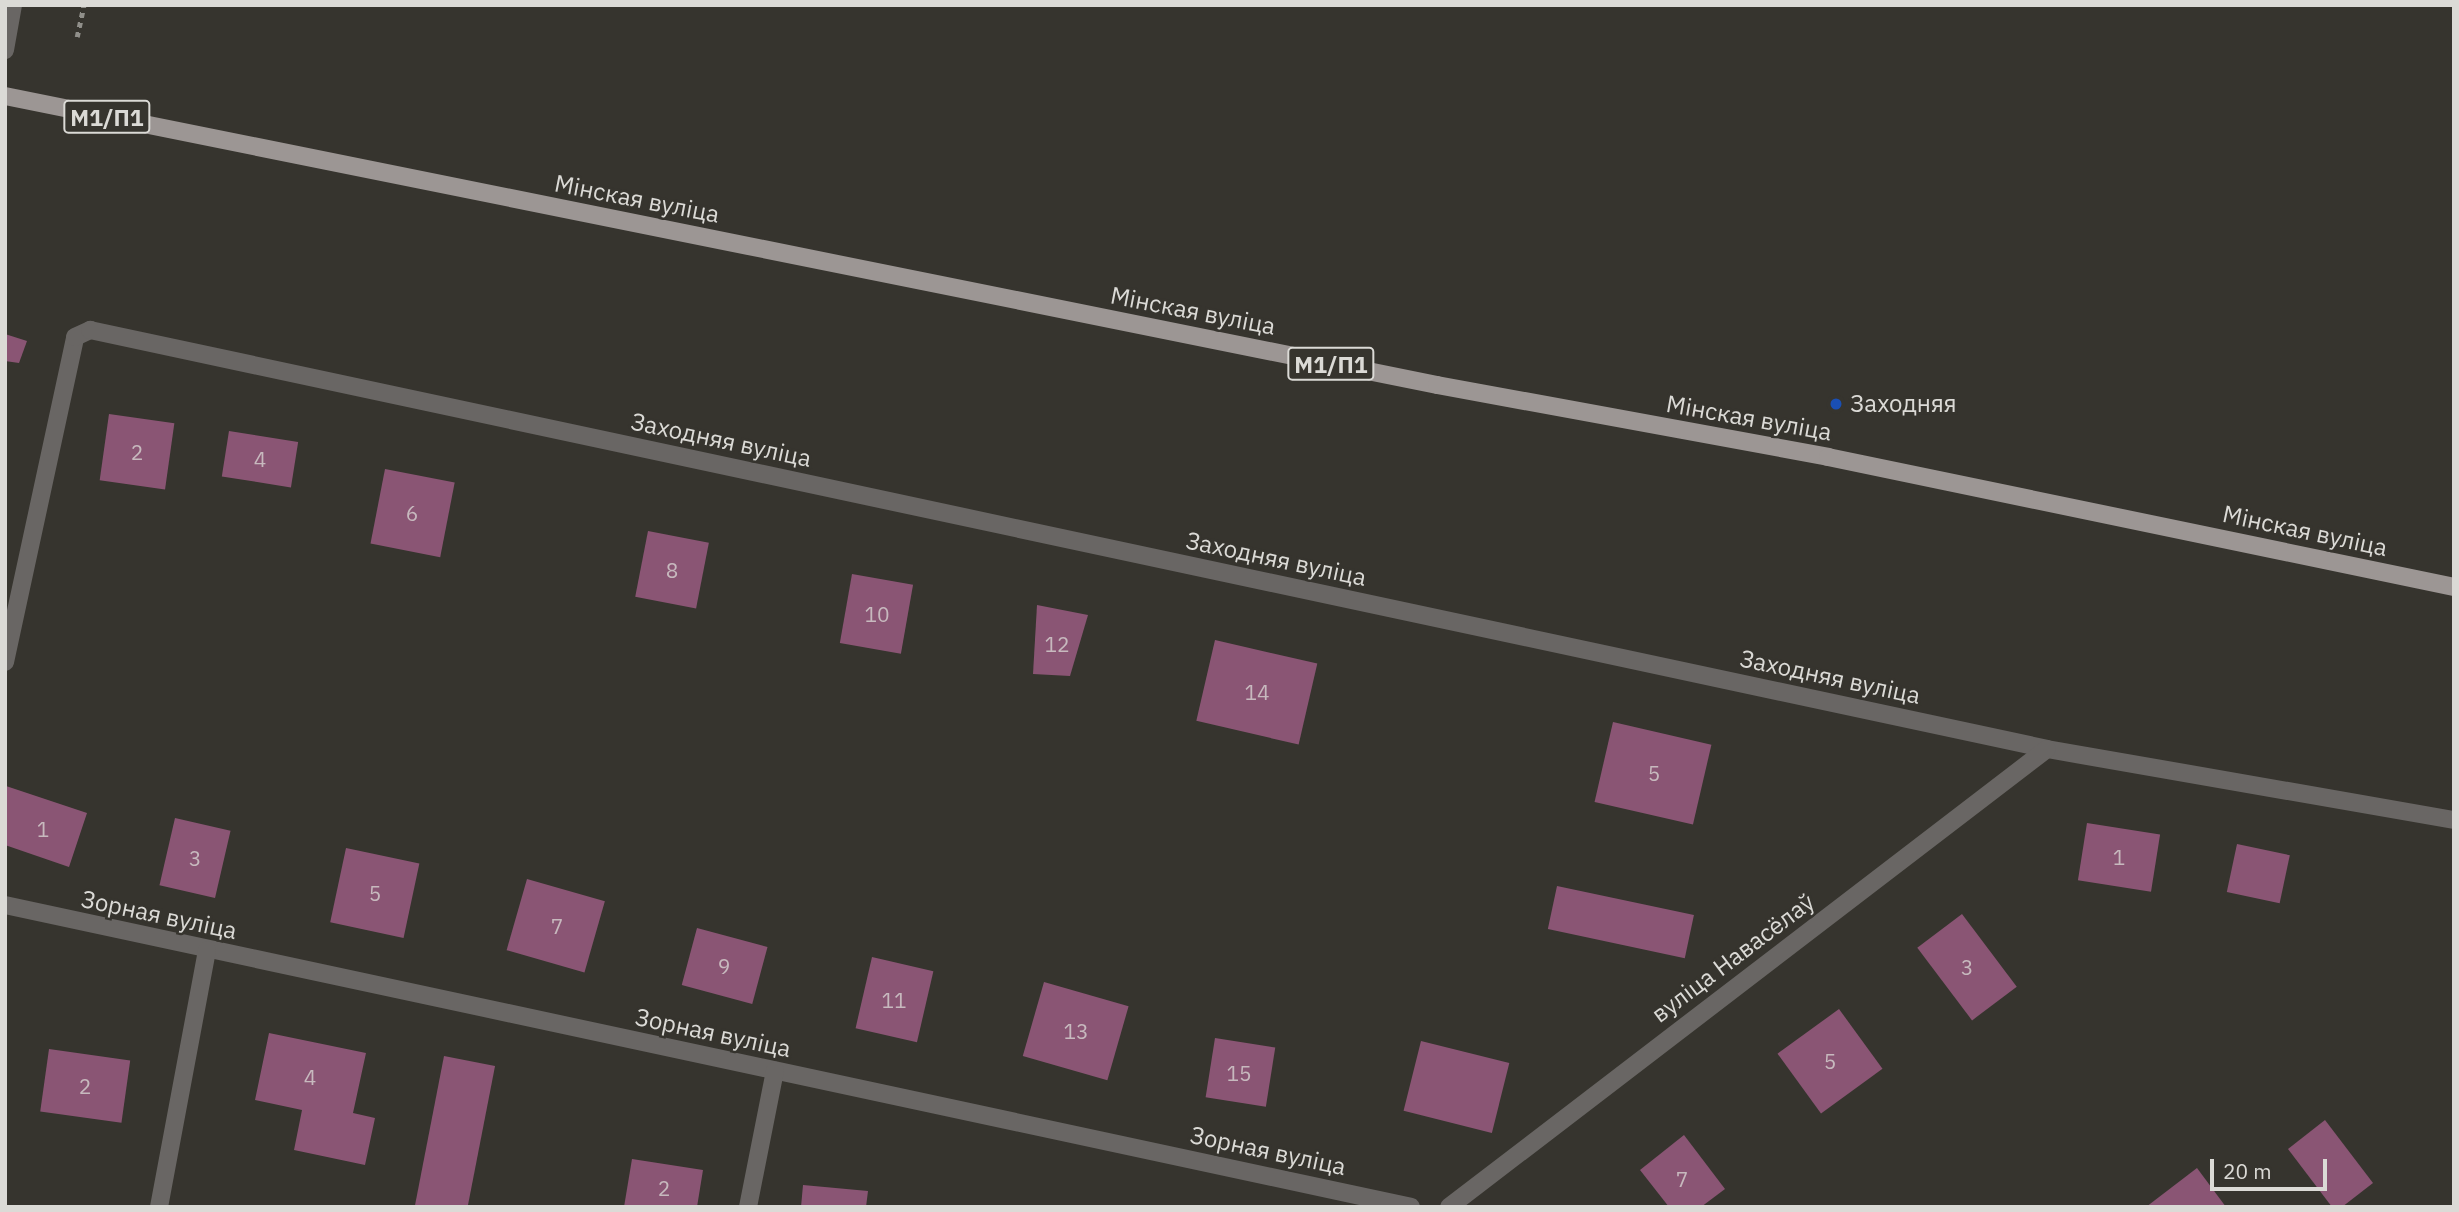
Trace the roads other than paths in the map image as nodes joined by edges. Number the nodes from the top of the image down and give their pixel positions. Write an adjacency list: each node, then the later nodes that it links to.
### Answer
1 (13, 5): 2 (street)
2 (5, 50)
3 (5, 96): 4 (main road, Мінская вуліца / М1/П1)
4 (2454, 587)
5 (5, 662): 6 (street, Заходняя вуліца)
6 (2047, 749): 7 (street, Заходняя вуліца); 14 (street, вуліца Навасёлаў)
7 (2454, 820)
8 (5, 905): 9 (street, Зорная вуліца)
9 (206, 950): 10 (street, Зорная вуліца); 11 (street)
10 (775, 1071): 12 (street); 13 (street, Зорная вуліца)
11 (159, 1207)
12 (748, 1207)
13 (1411, 1207)
14 (1449, 1207)

